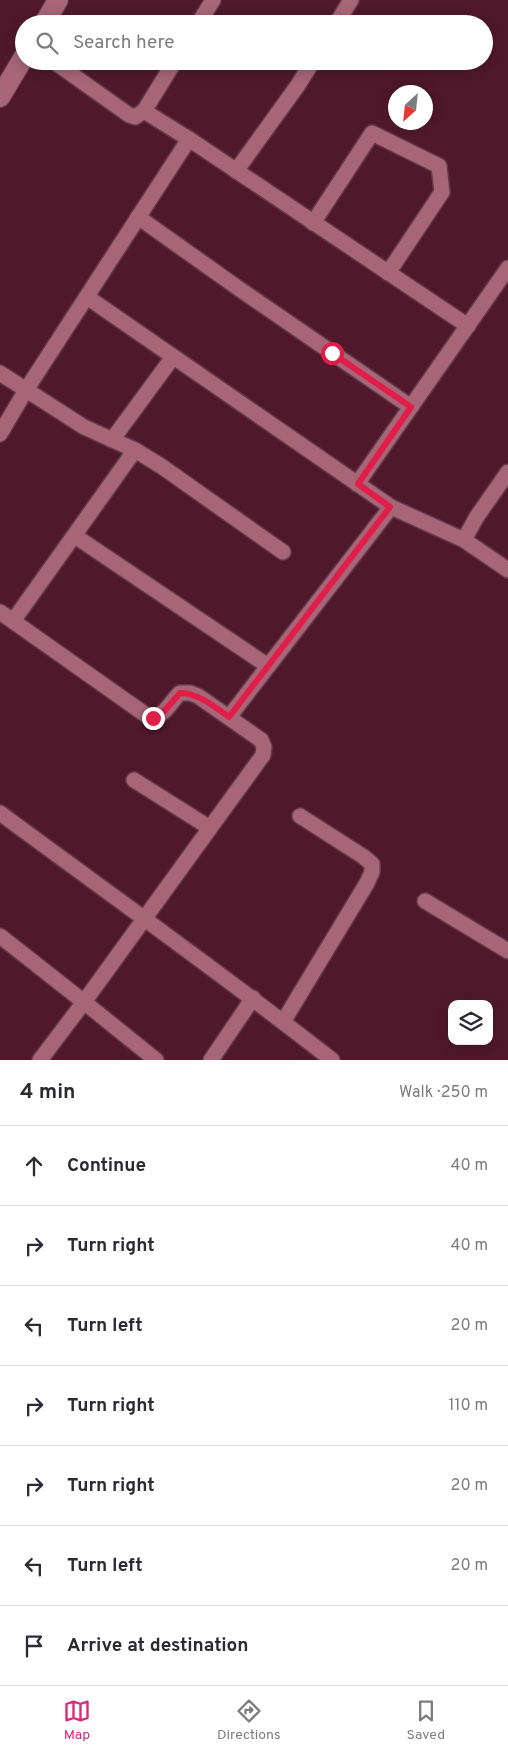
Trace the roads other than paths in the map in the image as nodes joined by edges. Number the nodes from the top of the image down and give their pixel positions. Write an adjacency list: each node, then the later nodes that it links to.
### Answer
1 (58, 0): 4 (main road)
2 (213, 0): 5 (street)
3 (351, 0): 6 (street)
4 (49, 15)
5 (204, 15)
6 (342, 15)
7 (16, 70): 11 (main road)
8 (66, 70): 12 (street)
9 (169, 70): 12 (street)
10 (307, 70): 14 (street)
11 (0, 97)
12 (144, 111): 13 (street)
13 (189, 139): 14 (street); 15 (street)
14 (236, 171): 16 (street)
15 (138, 217): 19 (street); 24 (street)
16 (313, 223): 18 (street); 18 (street)
17 (508, 268): 20 (street)
18 (388, 274): 20 (street)
19 (87, 297): 21 (street); 23 (street)
20 (468, 326): 24 (street)
21 (173, 356): 26 (street); 29 (street)
22 (0, 373): 23 (street)
23 (26, 390): 25 (street); 26 (street)
24 (411, 407): 29 (street)
25 (0, 434)
26 (112, 440): 27 (street)
27 (135, 450): 31 (street); 33 (street)
28 (508, 472): 32 (street)
29 (358, 484): 30 (street)
30 (390, 507): 32 (street); 37 (street)
31 (75, 536): 36 (street); 37 (street)
32 (464, 540): 34 (street)
33 (283, 552)
34 (508, 570)
35 (0, 612): 36 (street)
36 (13, 621): 38 (street)
37 (268, 666): 38 (street)
38 (229, 717): 42 (street)
39 (134, 780): 42 (street)
40 (0, 813): 44 (street)
41 (300, 816): 49 (street)
42 (210, 828): 44 (street)
43 (425, 901): 46 (street)
44 (144, 920): 47 (street); 48 (street)
45 (0, 936): 48 (street)
46 (508, 951)
47 (253, 998): 49 (street); 52 (street)
48 (84, 1002): 50 (street); 51 (street)
49 (284, 1022): 53 (street)
50 (40, 1060)
51 (156, 1060)
52 (211, 1060)
53 (332, 1060)

